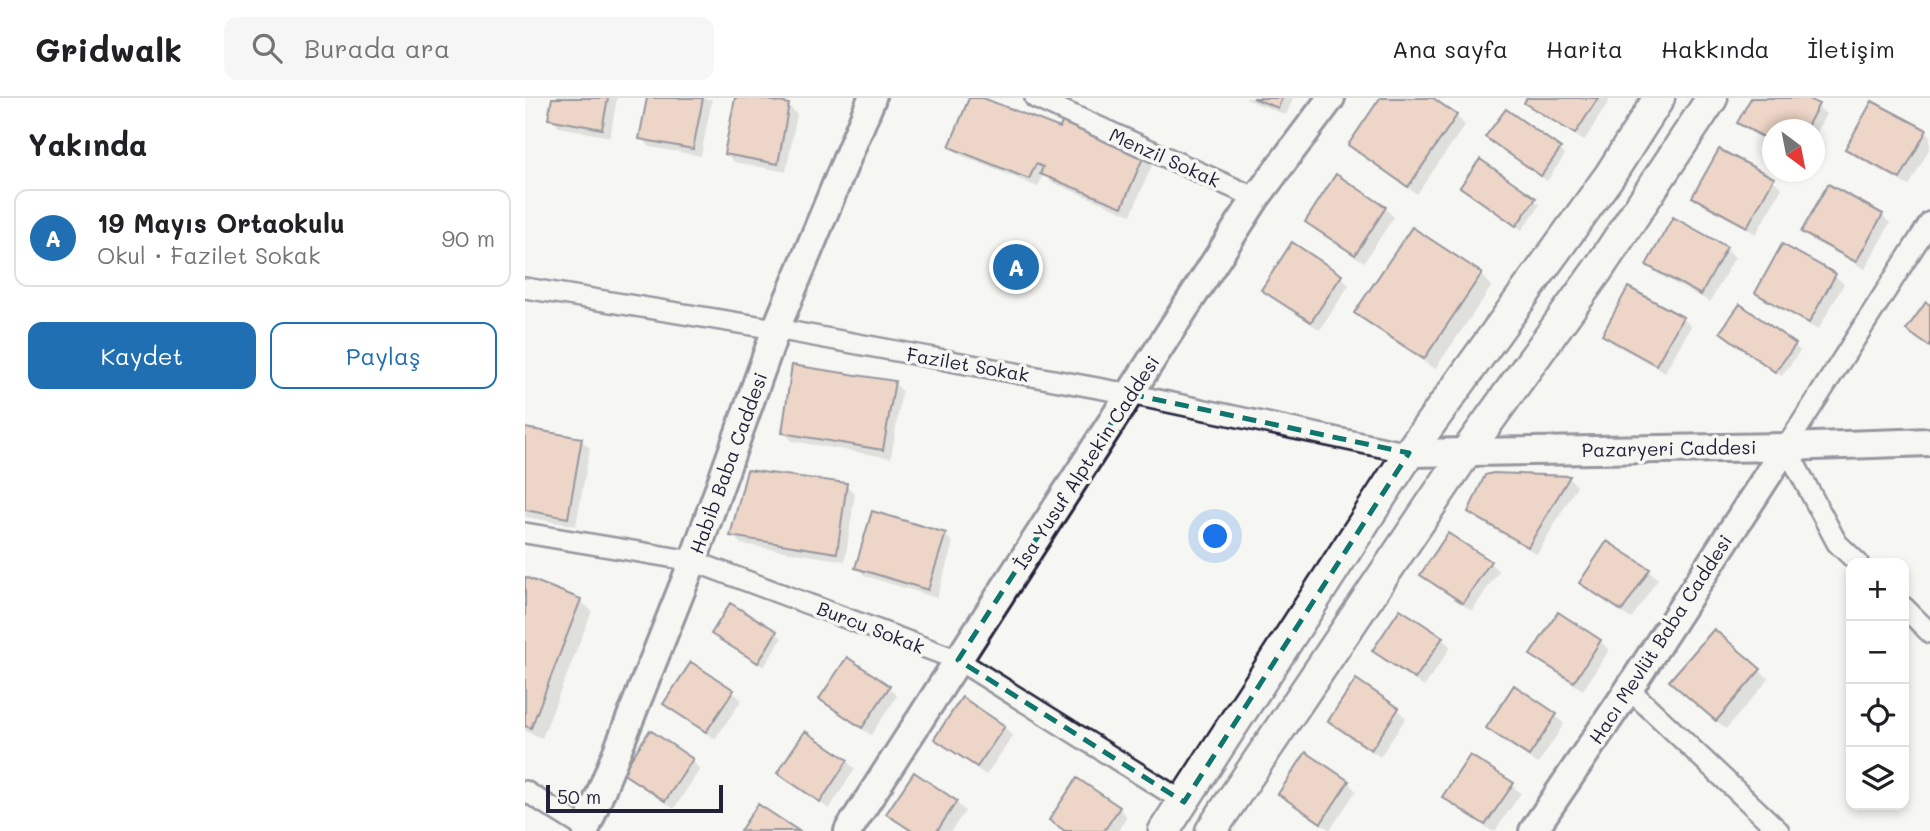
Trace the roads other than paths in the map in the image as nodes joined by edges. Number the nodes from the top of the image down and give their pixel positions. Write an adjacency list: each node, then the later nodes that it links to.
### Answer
1 (872, 98): 9 (street, Habib Baba Caddesi)
2 (1035, 98): 6 (street, Menzil Sokak)
3 (1331, 98): 6 (street, İsa Yusuf Alptekin Caddesi)
4 (1659, 98): 14 (main road)
5 (1711, 98): 13 (main road)
6 (1256, 198): 10 (street, İsa Yusuf Alptekin Caddesi)
7 (1930, 222): 12 (street)
8 (525, 288): 9 (street, Fazilet Sokak)
9 (776, 329): 10 (street, Fazilet Sokak); 17 (street, Habib Baba Caddesi)
10 (1130, 394): 14 (street, Fazilet Sokak); 20 (street, İsa Yusuf Alptekin Caddesi)
11 (1930, 442): 12 (street, Pazaryeri Caddesi)
12 (1786, 447): 13 (street, Pazaryeri Caddesi); 16 (street); 21 (street, Hacı Mevlüt Baba Caddesi)
13 (1467, 452): 14 (street, Pazaryeri Caddesi); 24 (main road)
14 (1409, 453): 23 (main road)
15 (525, 533): 17 (street, Burcu Sokak)
16 (1853, 558)
17 (694, 561): 20 (street, Burcu Sokak); 25 (street, Habib Baba Caddesi)
18 (1909, 612): 19 (street)
19 (1930, 633)
20 (958, 660): 23 (street, Burcu Sokak); 26 (street, İsa Yusuf Alptekin Caddesi)
21 (1629, 689): 28 (street, Hacı Mevlüt Baba Caddesi); 29 (street)
22 (525, 791): 25 (street)
23 (1184, 802): 27 (main road)
24 (1216, 829)
25 (587, 830)
26 (848, 831)
27 (1164, 831)
28 (1533, 831)
29 (1779, 831)

